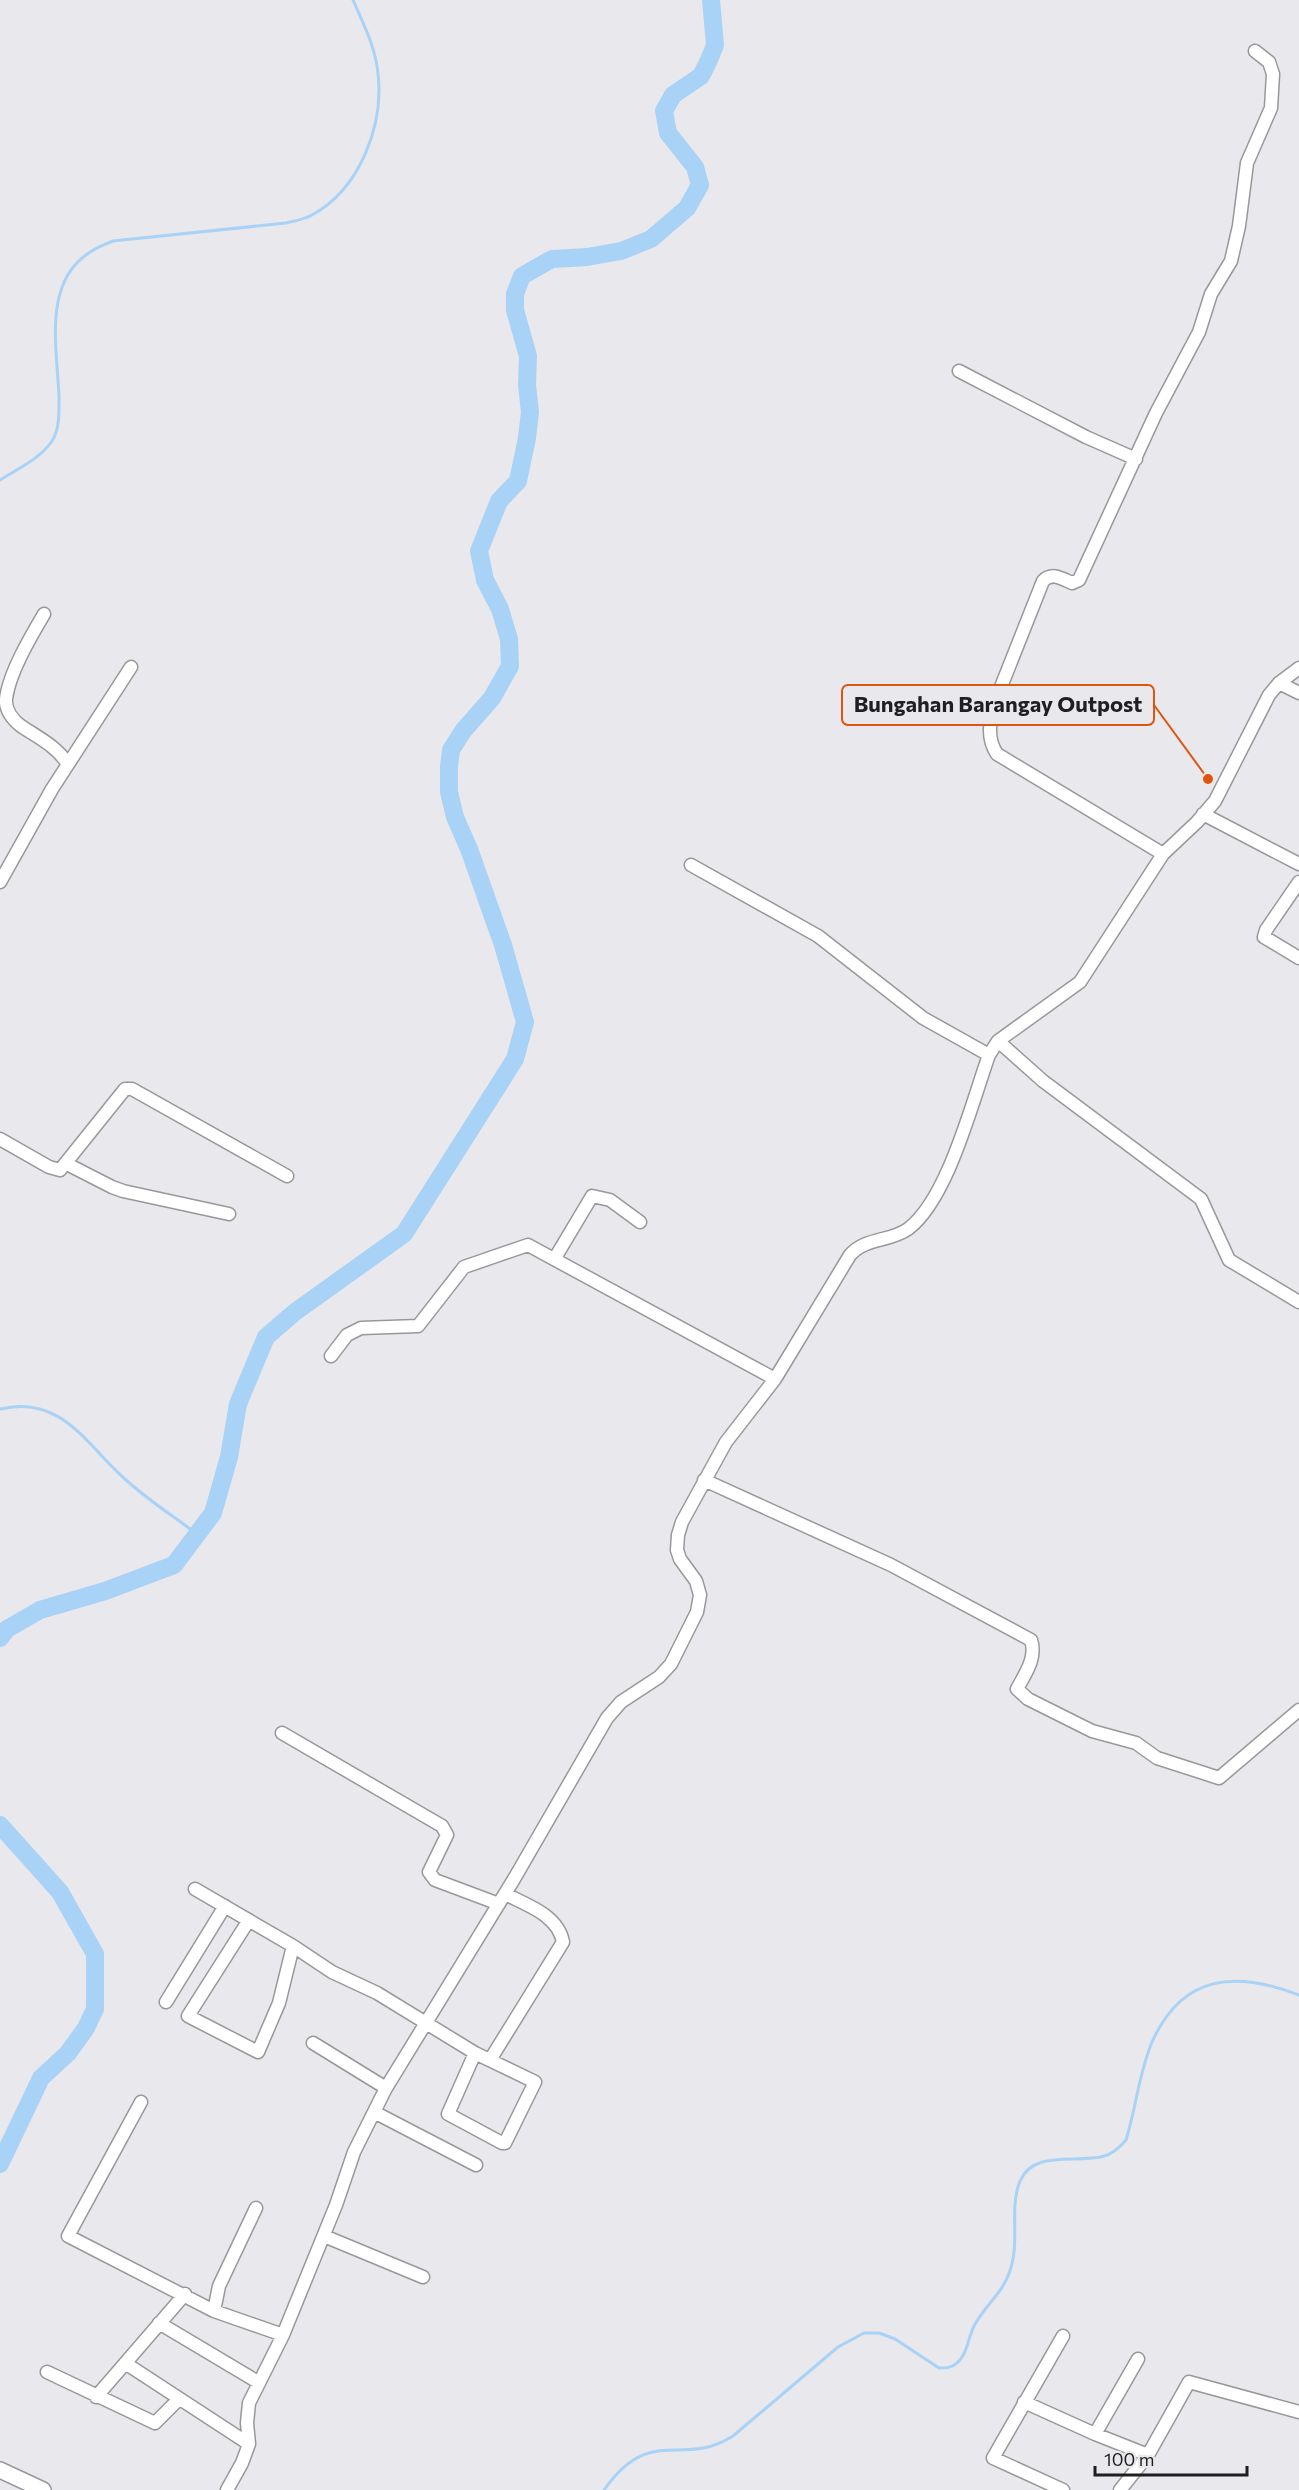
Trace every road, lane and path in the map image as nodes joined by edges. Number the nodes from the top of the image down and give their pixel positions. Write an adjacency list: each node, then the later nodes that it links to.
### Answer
1 (1255, 51): 3 (street)
2 (959, 371): 3 (street)
3 (1136, 459): 11 (street)
4 (44, 614): 9 (street)
5 (131, 667): 9 (street)
6 (1299, 668): 7 (street)
7 (1279, 683): 8 (street); 10 (street)
8 (1299, 693)
9 (68, 764): 14 (street)
10 (1203, 814): 11 (street); 12 (street)
11 (1163, 854): 17 (street)
12 (1299, 864)
13 (691, 865): 18 (street)
14 (0, 882)
15 (1299, 882): 16 (street)
16 (1299, 958)
17 (998, 1041): 18 (street); 25 (street)
18 (989, 1055): 27 (street)
19 (0, 1139): 20 (street)
20 (67, 1164): 21 (street); 22 (street)
21 (287, 1176)
22 (229, 1214)
23 (640, 1222): 24 (street)
24 (555, 1258): 26 (street); 27 (street)
25 (1299, 1302)
26 (331, 1356)
27 (775, 1379): 28 (street)
28 (704, 1480): 29 (street); 32 (street)
29 (1298, 1712)
30 (282, 1733): 32 (street)
31 (195, 1889): 33 (street)
32 (502, 1899): 37 (street); 40 (street)
33 (225, 1906): 34 (street); 36 (street)
34 (249, 1920): 35 (street); 35 (street)
35 (293, 1946): 37 (street)
36 (166, 2002)
37 (425, 2022): 39 (street); 41 (street)
38 (313, 2043): 41 (street)
39 (475, 2053): 40 (street); 40 (street)
40 (490, 2060)
41 (386, 2088): 43 (street)
42 (141, 2102): 48 (street)
43 (374, 2112): 44 (street); 46 (street)
44 (476, 2165)
45 (256, 2208): 49 (street)
46 (324, 2236): 47 (street); 51 (street)
47 (423, 2277)
48 (185, 2294): 49 (street); 50 (street)
49 (214, 2311): 51 (street)
50 (159, 2323): 54 (street); 56 (street)
51 (283, 2335): 56 (street)
52 (1063, 2336): 59 (street)
53 (1138, 2359): 61 (street)
54 (124, 2363): 57 (street); 58 (street)
55 (47, 2372): 57 (street)
56 (258, 2382): 62 (street)
57 (96, 2397): 58 (street)
58 (178, 2400): 62 (street)
59 (1024, 2402): 61 (street); 67 (street)
60 (1299, 2412): 63 (street)
61 (1095, 2434): 63 (street)
62 (249, 2444): 66 (street)
63 (1148, 2455): 68 (street)
64 (0, 2470): 65 (street)
65 (44, 2490)
66 (228, 2490)
67 (1063, 2490)
68 (1120, 2490)

